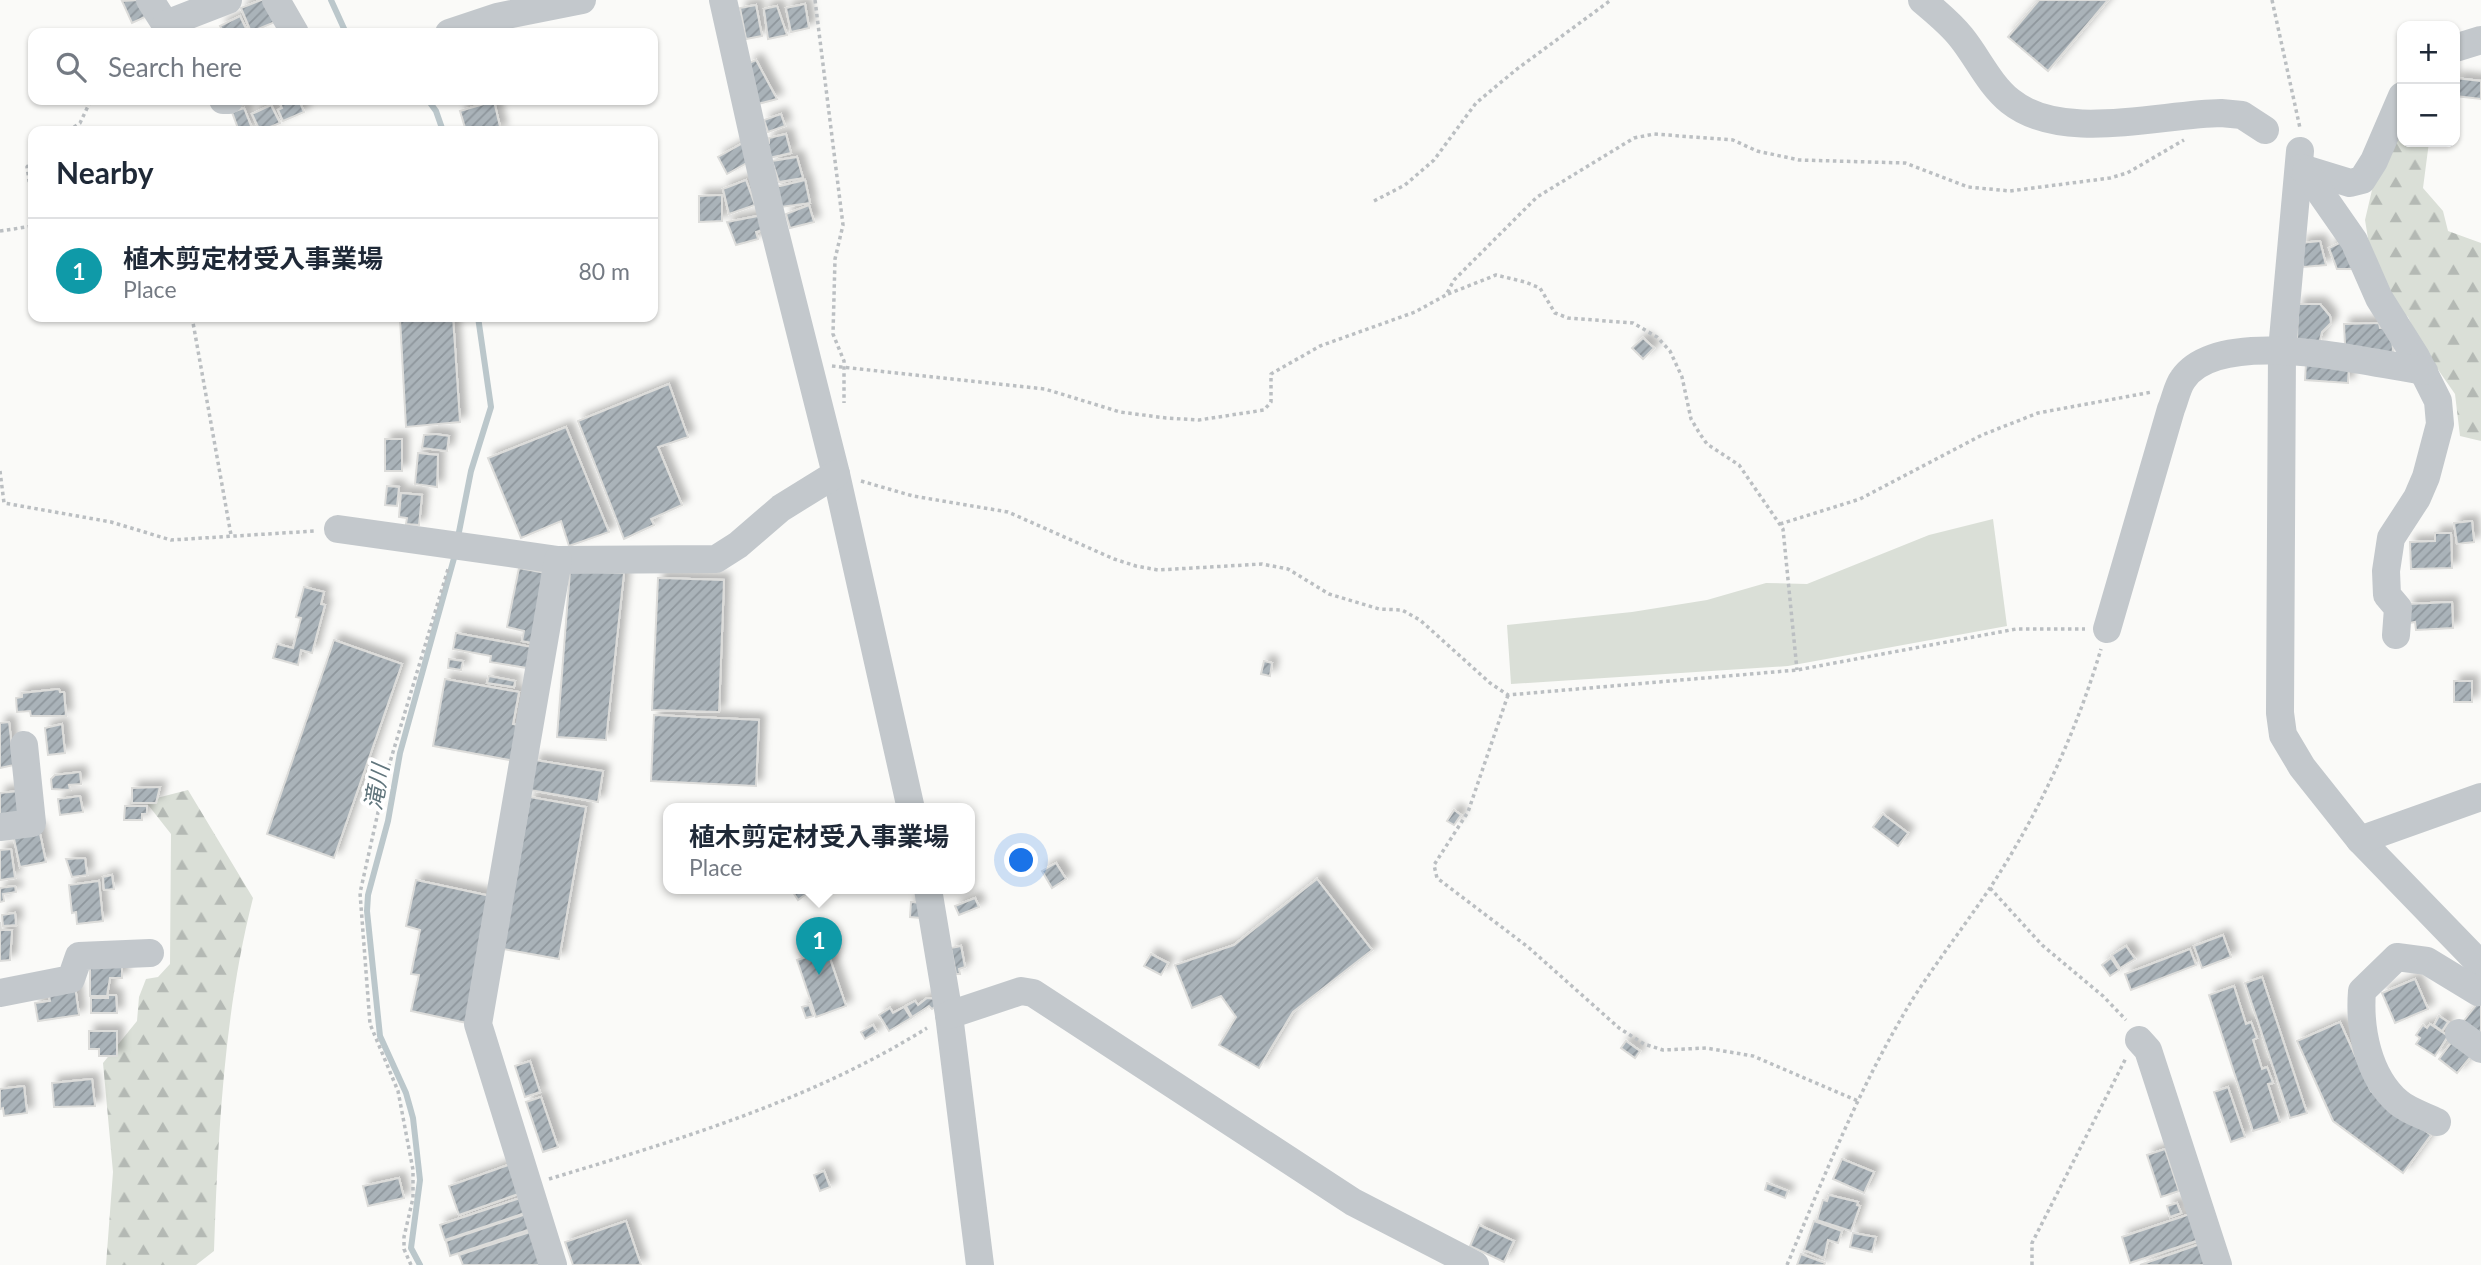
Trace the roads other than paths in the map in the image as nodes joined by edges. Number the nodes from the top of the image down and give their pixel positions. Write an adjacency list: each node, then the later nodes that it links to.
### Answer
1 (150, 0): 8 (street)
2 (228, 0): 9 (street)
3 (276, 0): 10 (street)
4 (582, 0): 7 (street)
5 (723, 0): 19 (street)
6 (1922, 0): 15 (street)
7 (535, 5): 11 (street)
8 (167, 28)
9 (170, 28)
10 (292, 28)
11 (464, 28)
12 (2481, 40): 13 (street)
13 (2460, 46)
14 (2397, 108): 16 (street)
15 (2264, 130)
16 (2302, 163): 17 (street); 18 (street)
17 (2282, 350): 18 (street); 22 (street); 28 (street)
18 (2424, 371): 23 (street)
19 (836, 474): 21 (street); 26 (street)
20 (338, 529): 21 (street)
21 (558, 561): 37 (street)
22 (2107, 629)
23 (2396, 635)
24 (24, 746): 27 (street)
25 (2481, 797): 28 (street)
26 (910, 803)
27 (0, 827)
28 (2360, 840): 31 (street)
29 (929, 894): 34 (street)
30 (150, 953): 33 (street)
31 (2481, 965)
32 (2481, 990): 36 (street)
33 (0, 993)
34 (949, 1015): 38 (street); 39 (street)
35 (2139, 1040): 40 (street)
36 (2437, 1122)
37 (553, 1265)
38 (980, 1265)
39 (1475, 1265)
40 (2218, 1265)

